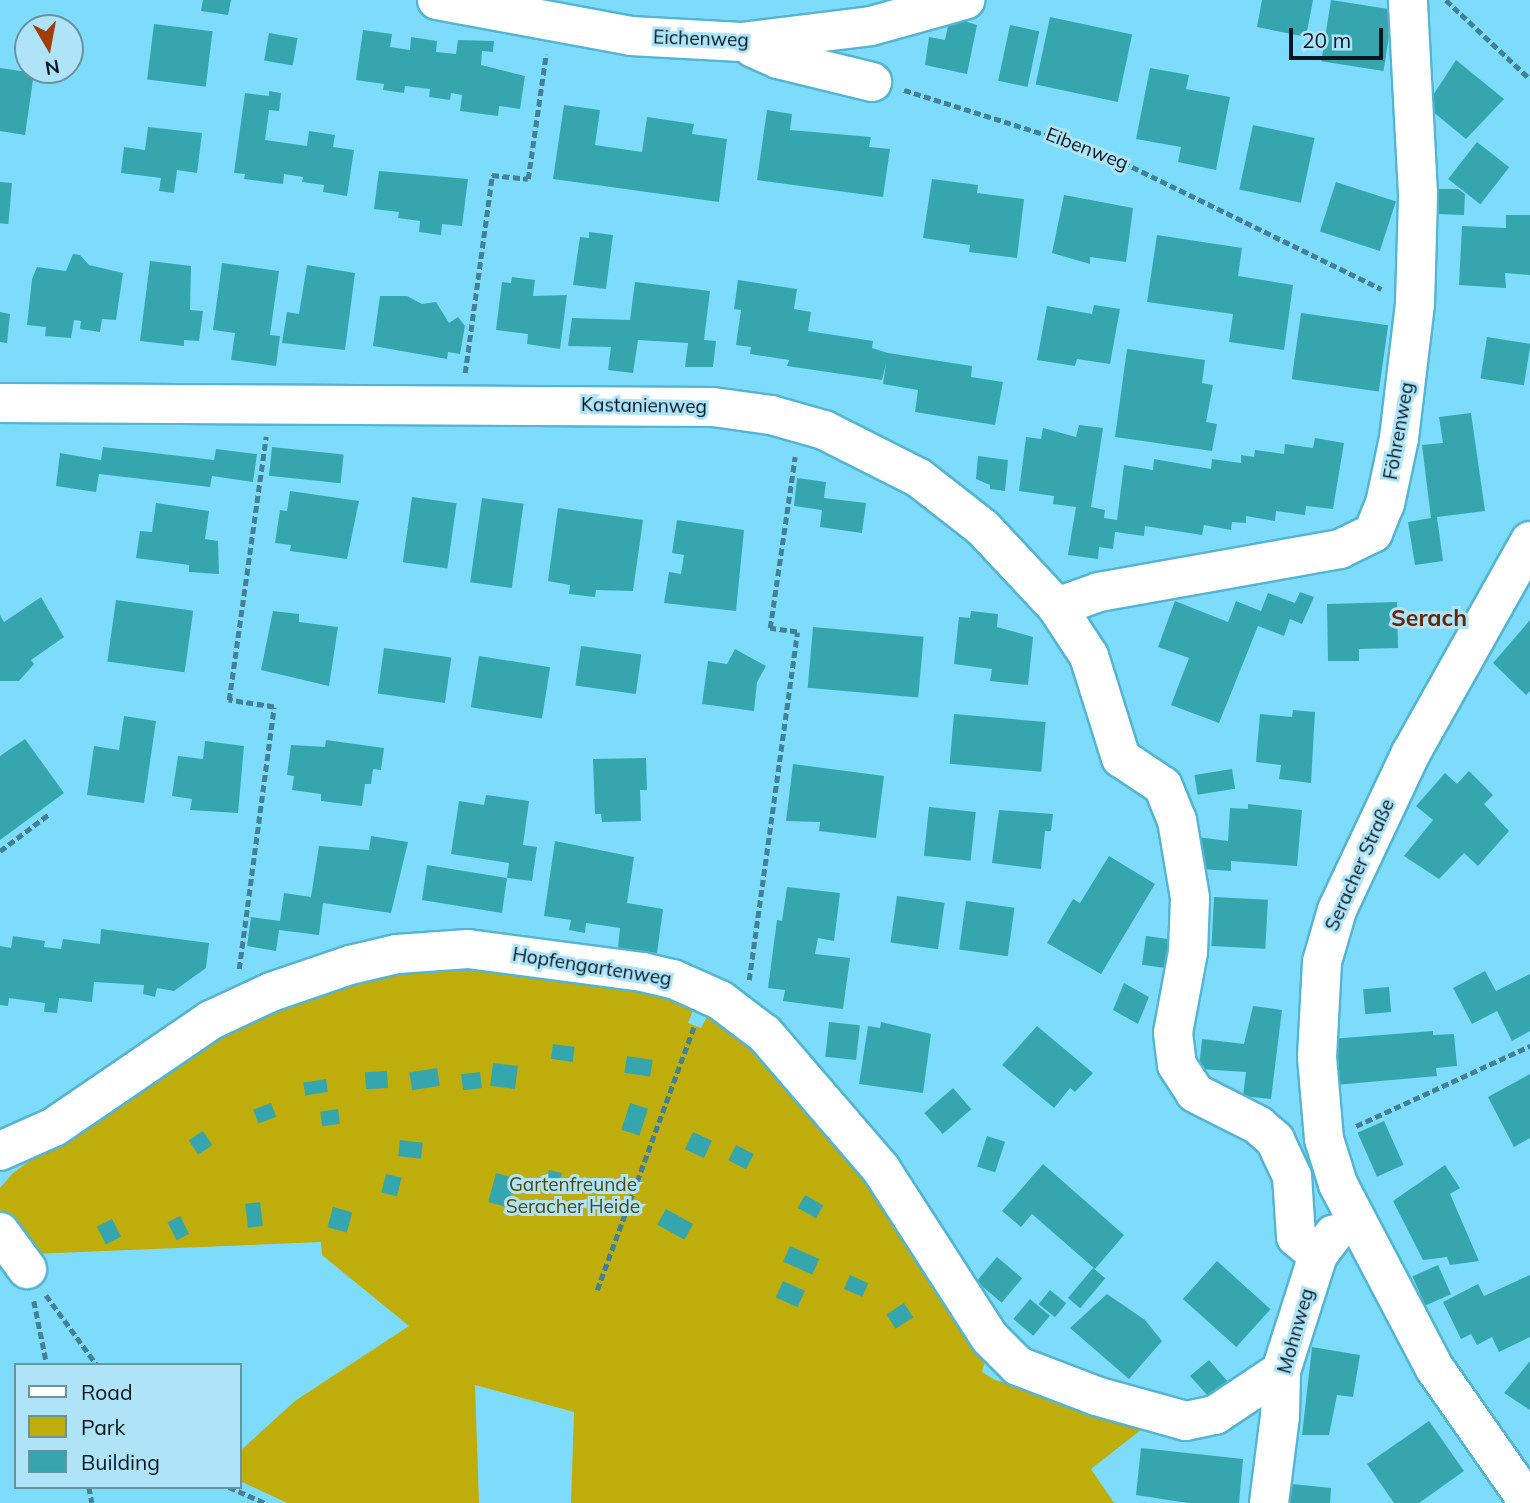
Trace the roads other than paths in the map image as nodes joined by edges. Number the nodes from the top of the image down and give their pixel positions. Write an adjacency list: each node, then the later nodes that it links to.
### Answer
1 (437, 0): 4 (street, Eichenweg)
2 (965, 0): 4 (street, Eichenweg)
3 (1408, 0): 8 (street, Föhrenweg)
4 (741, 42): 5 (street)
5 (872, 82)
6 (0, 403): 8 (street, Kastanienweg)
7 (1530, 541): 10 (street, Seracher Straße)
8 (1057, 607): 12 (street, Kastanienweg)
9 (0, 1151): 14 (street, Hopfengartenweg)
10 (1355, 1217): 12 (street, Mohnweg); 16 (street, Seracher Straße)
11 (0, 1232): 13 (street)
12 (1318, 1255): 14 (street, Mohnweg)
13 (27, 1269)
14 (1281, 1371): 15 (street, Mohnweg)
15 (1269, 1503)
16 (1529, 1503)

